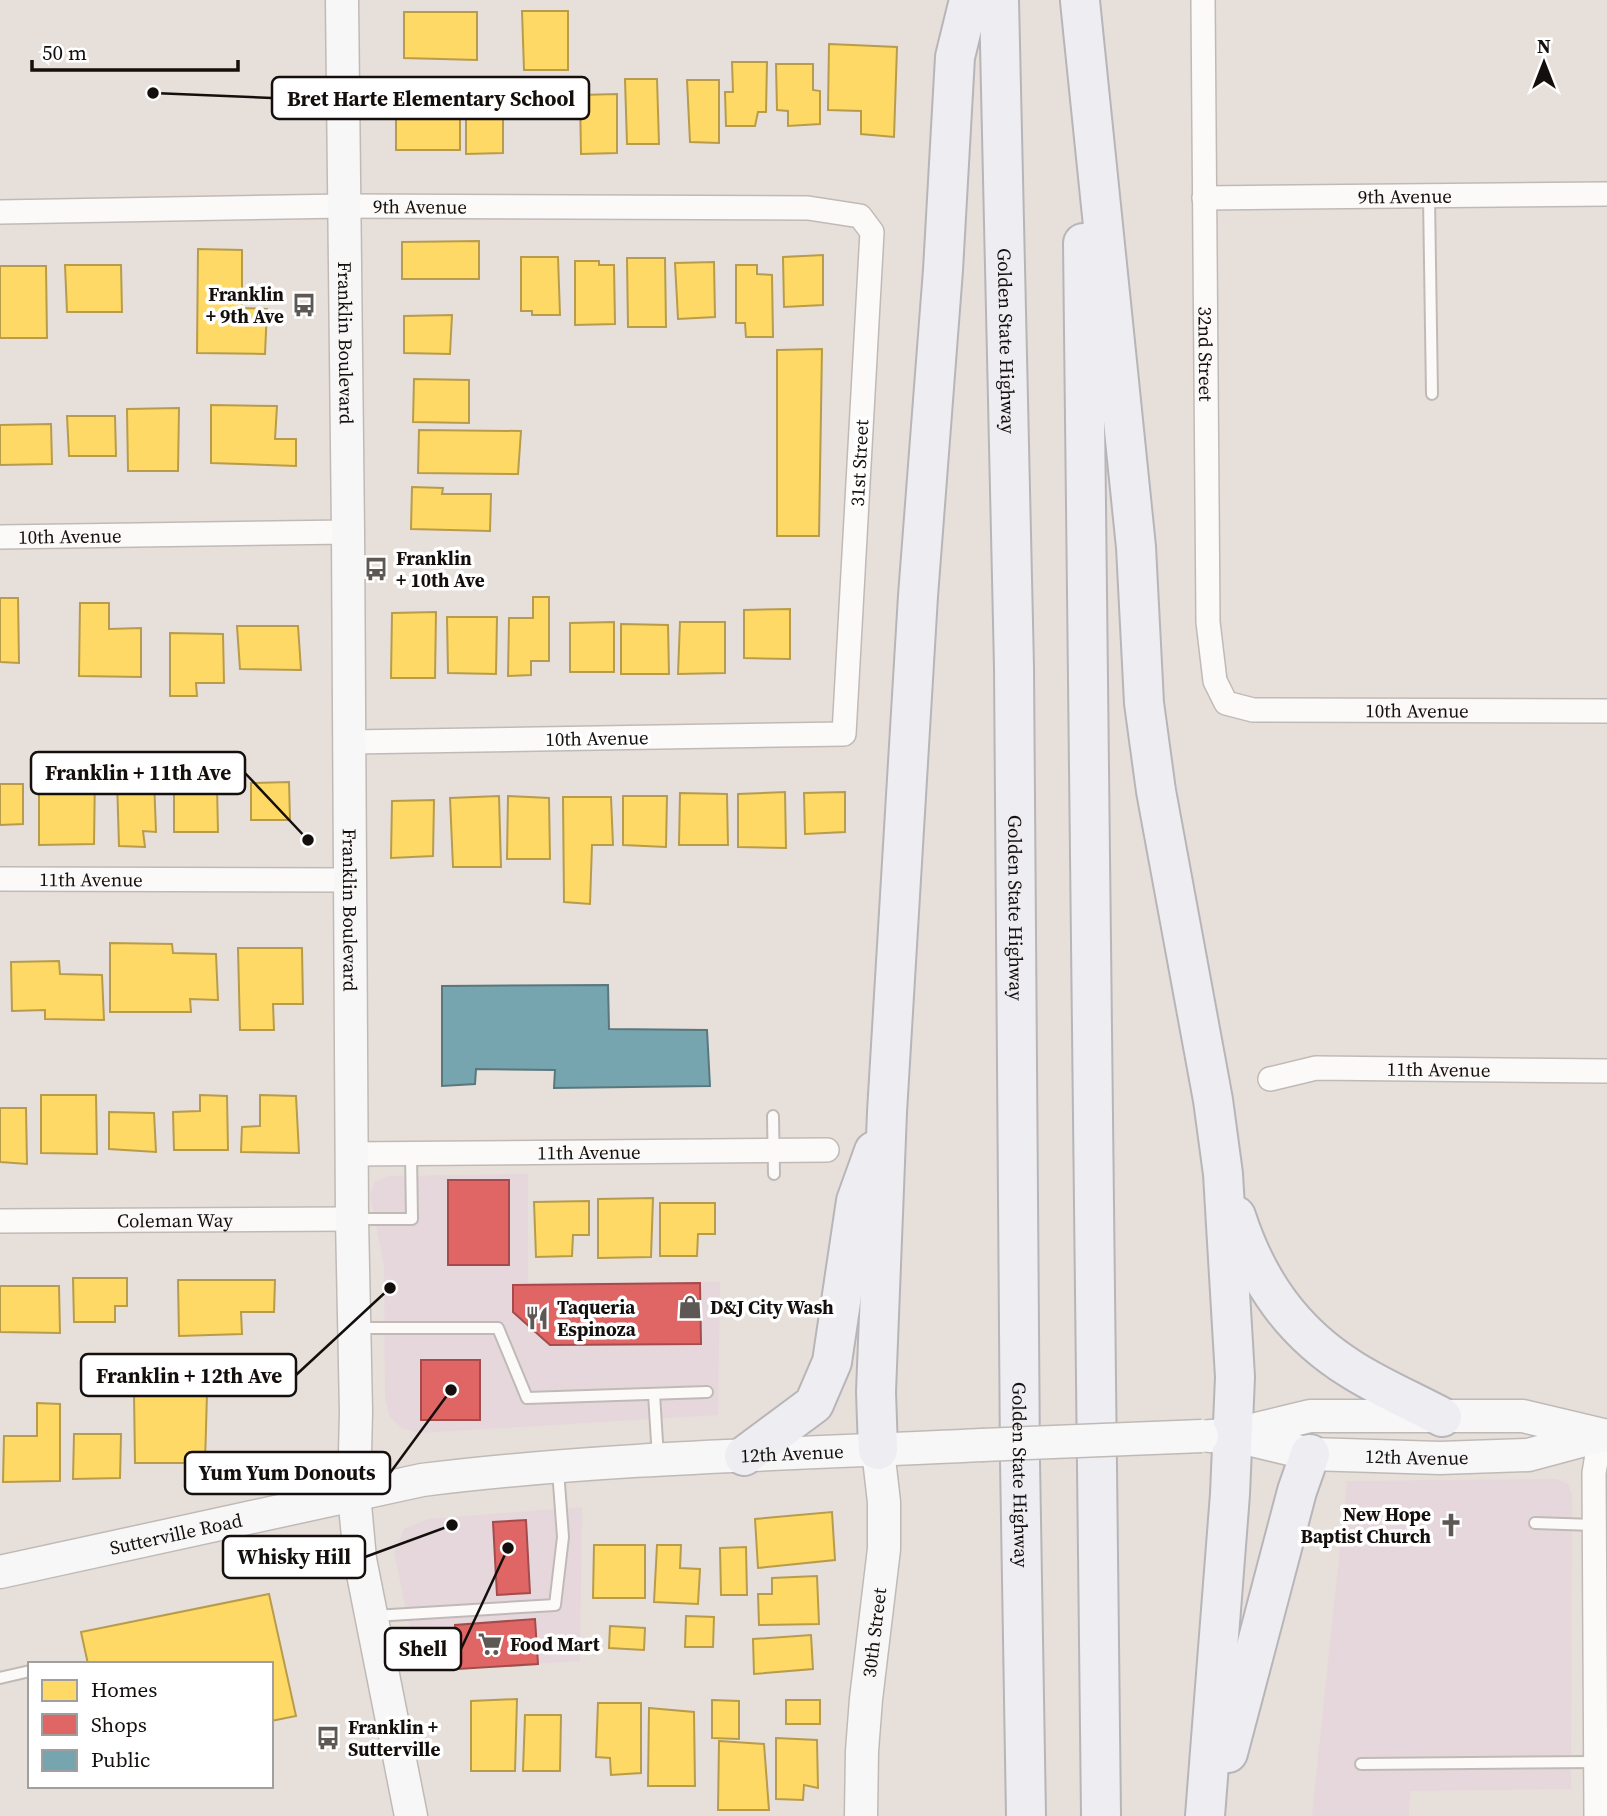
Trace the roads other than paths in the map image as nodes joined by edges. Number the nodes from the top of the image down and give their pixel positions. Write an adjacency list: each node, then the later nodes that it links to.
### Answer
1 (342, 0): 9 (main road, Franklin Boulevard)
2 (969, 0): 23 (highway)
3 (999, 0): 56 (highway, Golden State Highway)
4 (1203, 0): 8 (street, 32nd Street)
5 (1080, 1): 30 (highway); 57 (highway)
6 (1607, 194): 7 (street, 9th Avenue)
7 (1429, 197): 8 (street, 9th Avenue); 12 (lane)
8 (1205, 198): 15 (street, 32nd Street)
9 (344, 206): 10 (street, 9th Avenue); 11 (street, 9th Avenue); 13 (main road, Franklin Boulevard)
10 (0, 212)
11 (841, 212): 17 (street, 31st Street)
12 (1432, 394)
13 (348, 532): 14 (street, 10th Avenue); 18 (main road, Franklin Boulevard)
14 (0, 537)
15 (1226, 703): 16 (street, 10th Avenue)
16 (1607, 711)
17 (844, 734): 18 (street, 10th Avenue)
18 (350, 742): 20 (main road, Franklin Boulevard)
19 (0, 879): 20 (street, 11th Avenue)
20 (350, 880): 27 (main road, Franklin Boulevard)
21 (1607, 1072): 22 (street, 11th Avenue)
22 (1270, 1079)
23 (887, 1112): 39 (highway); 41 (highway)
24 (773, 1116): 26 (lane)
25 (827, 1150): 26 (street, 11th Avenue)
26 (775, 1151): 28 (street, 11th Avenue); 29 (lane)
27 (351, 1154): 28 (street, 11th Avenue); 31 (main road, Franklin Boulevard)
28 (411, 1154): 31 (lane)
29 (774, 1174)
30 (1223, 1174): 36 (highway); 37 (highway)
31 (352, 1220): 32 (street, Coleman Way); 33 (main road, Franklin Boulevard)
32 (0, 1221)
33 (354, 1328): 35 (lane); 44 (main road, Franklin Boulevard)
34 (706, 1392): 35 (lane)
35 (654, 1394): 42 (lane)
36 (1442, 1417): 37 (main road, 12th Avenue); 38 (main road, 12th Avenue)
37 (1217, 1435): 39 (main road, 12th Avenue, bridge); 40 (main road, 12th Avenue); 58 (highway)
38 (1604, 1436): 40 (main road, 12th Avenue); 46 (street)
39 (878, 1450): 41 (main road, 12th Avenue); 55 (main road, 30th Street)
40 (1310, 1454): 59 (highway)
41 (744, 1456): 42 (main road, 12th Avenue)
42 (658, 1460): 43 (main road, 12th Avenue)
43 (557, 1467): 44 (main road, 12th Avenue); 48 (lane)
44 (354, 1494): 47 (main road, Sutterville Road); 48 (main road, Franklin Boulevard)
45 (1535, 1523): 46 (lane)
46 (1594, 1525): 49 (street)
47 (0, 1572)
48 (371, 1616): 54 (main road, Franklin Boulevard)
49 (1601, 1627): 52 (street)
50 (28, 1671): 51 (lane)
51 (0, 1678)
52 (1595, 1762): 53 (lane); 60 (street)
53 (1360, 1764)
54 (411, 1816)
55 (861, 1816)
56 (1026, 1816)
57 (1101, 1816)
58 (1205, 1816)
59 (1211, 1816)
60 (1596, 1816)

